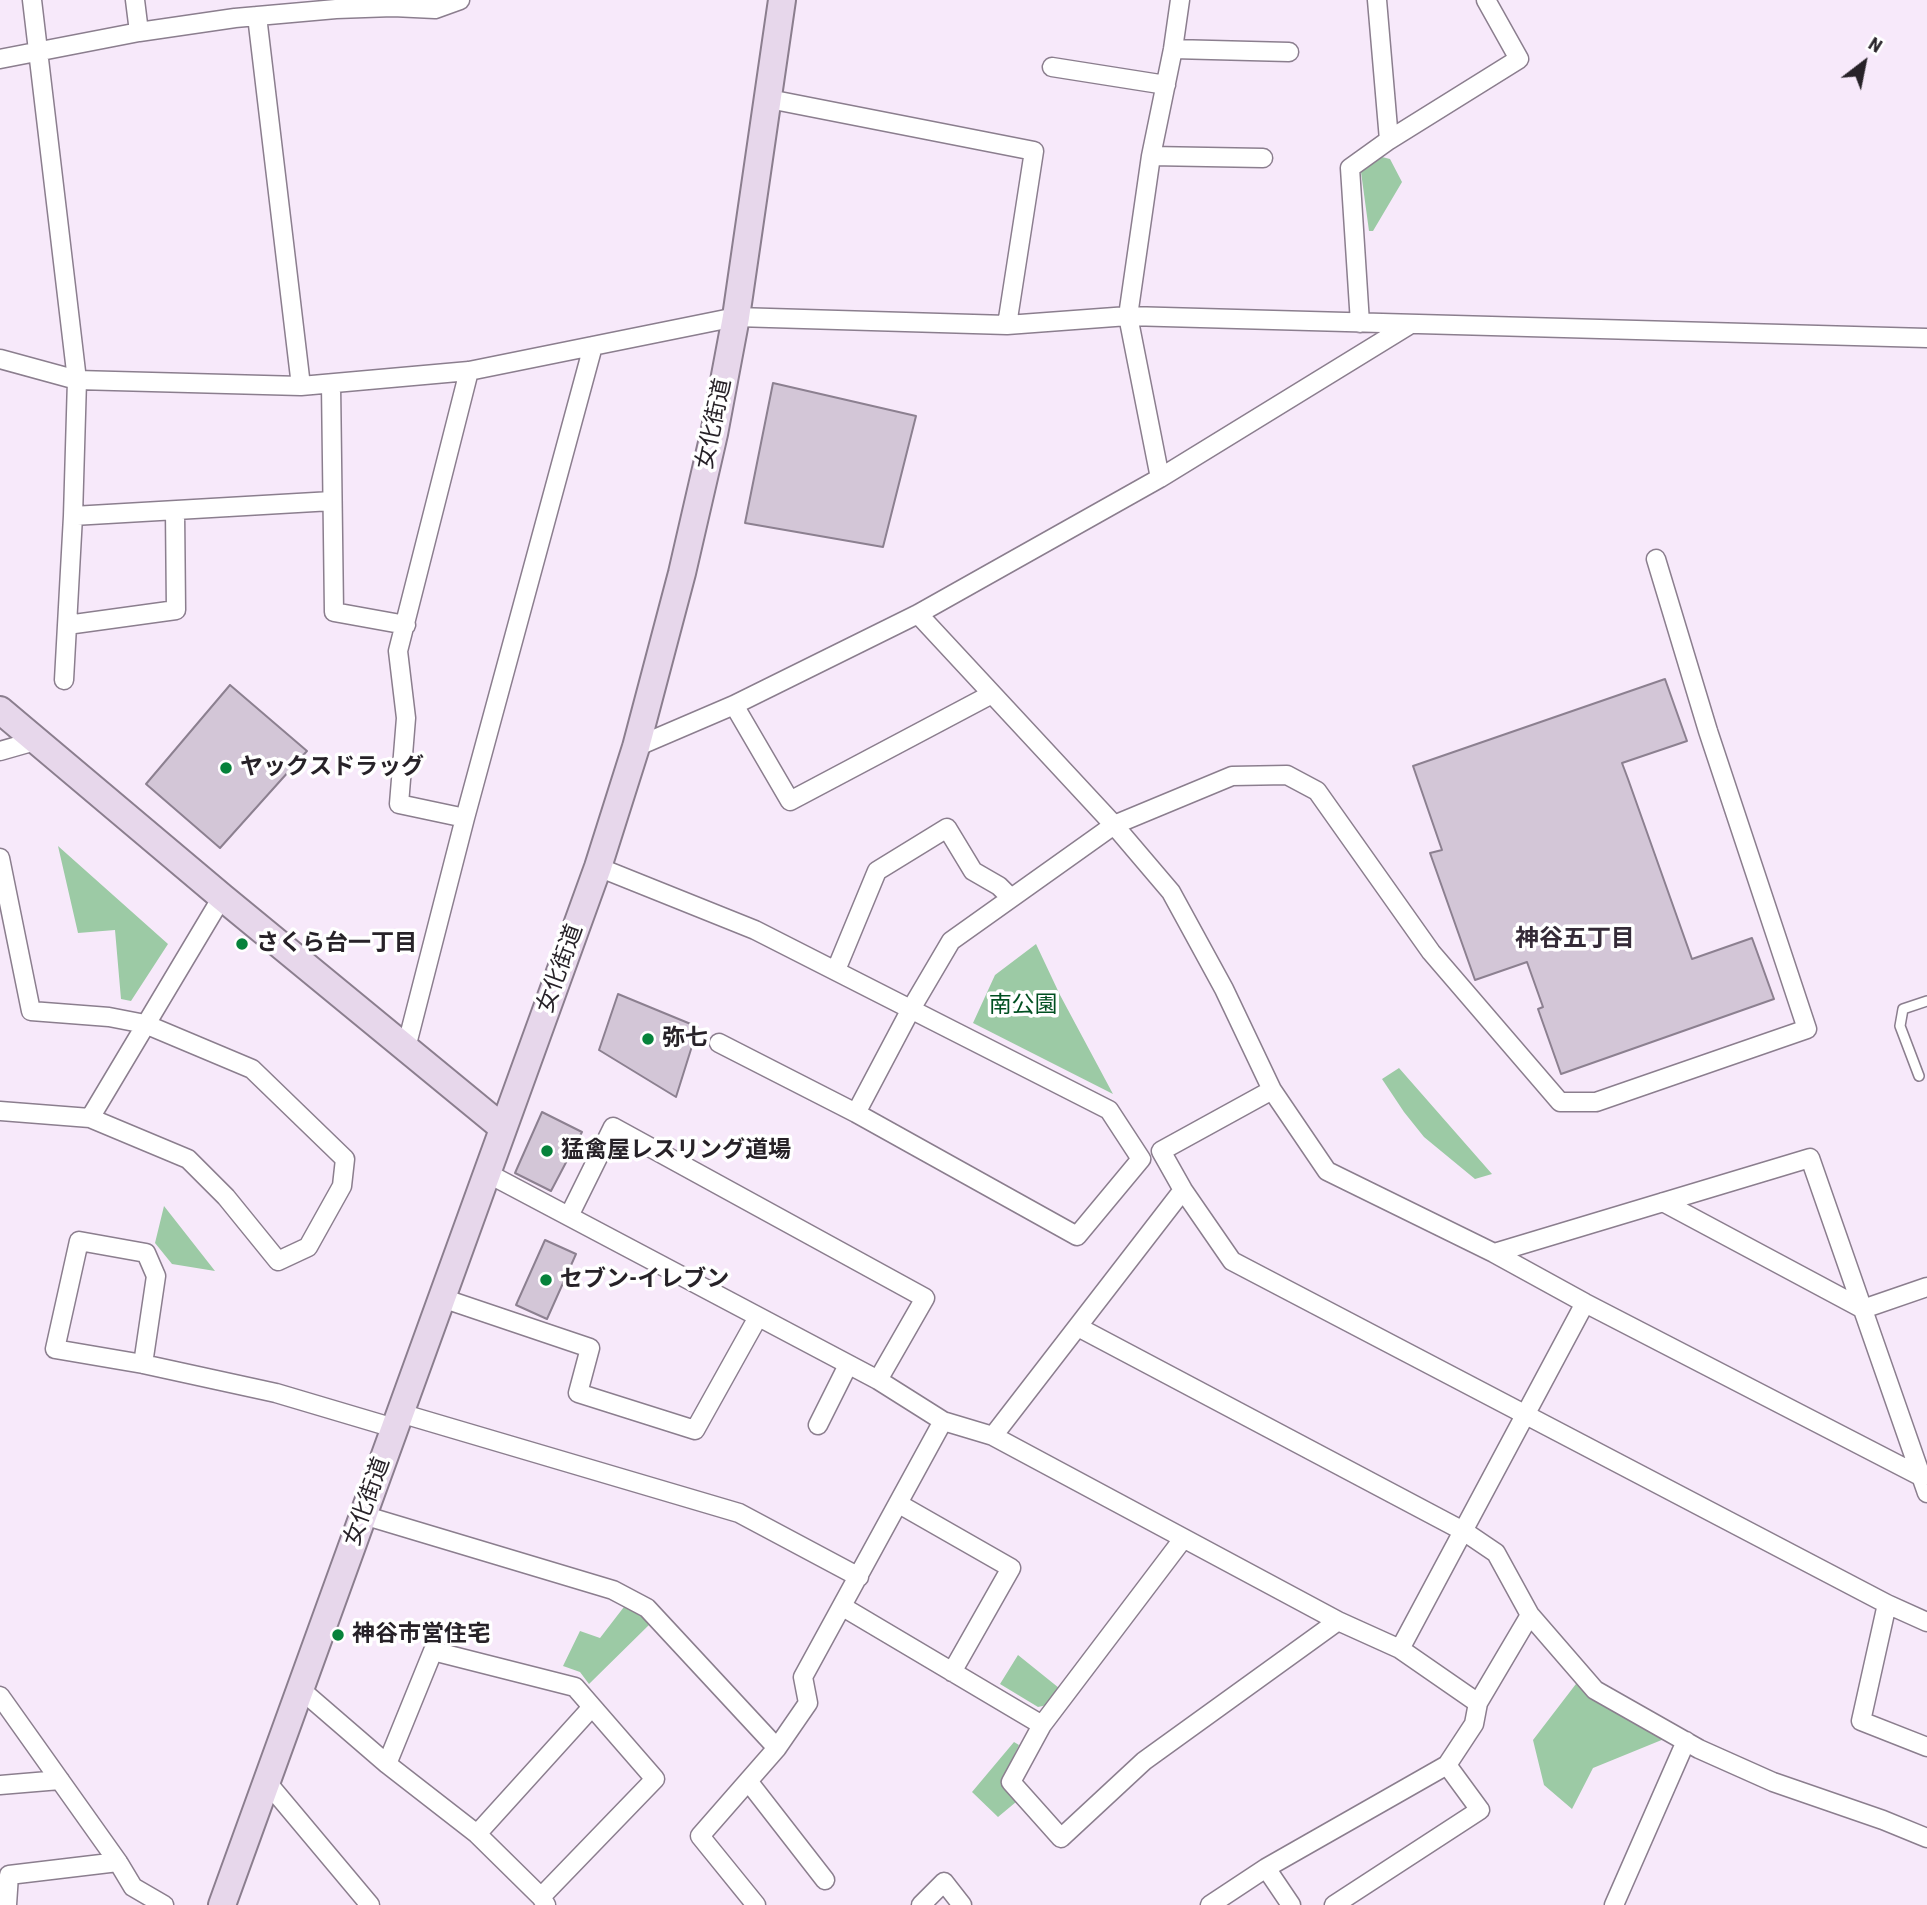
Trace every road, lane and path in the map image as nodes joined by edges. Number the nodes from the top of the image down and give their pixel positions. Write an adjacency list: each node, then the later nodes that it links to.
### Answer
1 (32, 0): 14 (street)
2 (135, 0): 12 (street)
3 (460, 0): 8 (street)
4 (782, 0): 19 (street, 女化街道)
5 (1179, 0): 13 (street)
6 (1377, 0): 20 (street)
7 (1486, 0): 20 (street)
8 (393, 3): 9 (street)
9 (336, 4): 11 (street)
10 (234, 9): 11 (street); 12 (street)
11 (257, 16): 34 (street)
12 (139, 32): 14 (street)
13 (1173, 49): 15 (street); 18 (street)
14 (39, 52): 16 (street); 32 (street)
15 (1289, 52)
16 (0, 59)
17 (1052, 67): 18 (street)
18 (1166, 85): 21 (street)
19 (769, 99): 24 (street, 女化街道); 27 (street)
20 (1388, 140): 25 (street)
21 (1151, 156): 22 (street); 23 (street)
22 (1263, 158)
23 (1128, 316): 25 (street); 27 (street); 35 (street)
24 (736, 317): 27 (street); 29 (street); 48 (street, 女化街道)
25 (1360, 323): 26 (street)
26 (1411, 324): 28 (street); 35 (street)
27 (1007, 325)
28 (1927, 338)
29 (593, 346): 31 (street); 50 (street)
30 (0, 359): 32 (street)
31 (469, 372): 33 (street); 42 (street)
32 (77, 380): 34 (street); 38 (street)
33 (331, 384): 34 (street); 36 (street)
34 (301, 386)
35 (1160, 478): 40 (street)
36 (332, 501): 37 (street); 42 (street)
37 (175, 511): 38 (street); 41 (street)
38 (73, 516): 41 (street)
39 (1656, 559): 51 (street)
40 (918, 614): 44 (street); 45 (street)
41 (67, 625): 43 (street)
42 (406, 625): 50 (street)
43 (64, 680)
44 (992, 694): 45 (street); 51 (street)
45 (734, 705): 48 (street)
46 (0, 710): 47 (street)
47 (35, 741): 49 (street); 54 (street)
48 (636, 747): 53 (street, 女化街道)
49 (0, 751)
50 (465, 818): 61 (street)
51 (1114, 825): 55 (street); 63 (street)
52 (0, 858): 59 (street)
53 (598, 867): 56 (street); 67 (street, 女化街道)
54 (222, 897): 59 (street); 61 (street)
55 (1011, 898): 56 (street); 58 (street)
56 (836, 970): 58 (street)
57 (1927, 1000): 62 (lane)
58 (911, 1009): 65 (street); 65 (street)
59 (145, 1024): 66 (street); 66 (street)
60 (719, 1043): 65 (street)
61 (405, 1048): 67 (street)
62 (1919, 1076)
63 (1272, 1090): 69 (street); 72 (street)
64 (0, 1111): 66 (street)
65 (856, 1114)
66 (90, 1118)
67 (503, 1128): 68 (street, 女化街道)
68 (486, 1172): 71 (street); 74 (street, 女化街道)
69 (1183, 1190): 78 (street); 82 (street)
70 (1663, 1202): 72 (street); 76 (street); 76 (street)
71 (569, 1216): 77 (street); 81 (street)
72 (1494, 1253): 75 (street)
73 (1927, 1287): 76 (street)
74 (442, 1298): 77 (street); 83 (street, 女化街道)
75 (1585, 1303): 82 (street); 87 (street)
76 (1863, 1309): 87 (street)
77 (758, 1317): 80 (street)
78 (1078, 1327): 86 (street); 90 (street)
79 (143, 1364): 79 (street); 83 (street)
80 (848, 1365): 81 (street); 85 (street)
81 (878, 1380): 84 (street)
82 (1526, 1413): 90 (street); 93 (street)
83 (397, 1421): 89 (street, 女化街道); 92 (street)
84 (943, 1422): 86 (street); 88 (street)
85 (818, 1425)
86 (993, 1436): 91 (street)
87 (1925, 1485)
88 (898, 1504): 92 (street); 99 (street)
89 (363, 1516): 100 (street, 女化街道); 109 (street)
90 (1465, 1532): 95 (street); 98 (street)
91 (1183, 1539): 96 (street); 105 (street)
92 (859, 1577): 94 (street)
93 (1887, 1604): 97 (street); 108 (street)
94 (843, 1607): 99 (street); 109 (street)
95 (1530, 1615): 102 (street); 107 (street)
96 (1338, 1621): 98 (street); 105 (street)
97 (1927, 1622)
98 (1400, 1650): 102 (street)
99 (952, 1672): 105 (street)
100 (299, 1688): 110 (street); 113 (street, 女化街道)
101 (0, 1696): 104 (street)
102 (1478, 1703): 111 (street)
103 (592, 1707): 110 (street); 116 (street); 121 (street)
104 (20, 1724): 106 (street); 112 (street)
105 (1042, 1725)
106 (0, 1726)
107 (1686, 1741): 117 (street); 132 (street)
108 (1927, 1747)
109 (777, 1748): 114 (street)
110 (387, 1764): 116 (street)
111 (1447, 1765): 119 (street); 131 (street)
112 (60, 1780): 115 (street); 118 (street)
113 (266, 1781): 122 (street, 女化街道); 125 (street)
114 (748, 1781): 120 (street); 126 (street)
115 (0, 1785)
116 (477, 1834): 121 (street)
117 (1927, 1838)
118 (118, 1862): 123 (street); 124 (street)
119 (1266, 1868): 129 (street); 130 (street)
120 (825, 1880)
121 (544, 1901)
122 (224, 1904)
123 (7, 1905)
124 (164, 1905)
125 (370, 1905)
126 (756, 1905)
127 (920, 1905): 128 (street)
128 (962, 1905)
129 (1210, 1905)
130 (1291, 1905)
131 (1334, 1905)
132 (1614, 1905)

